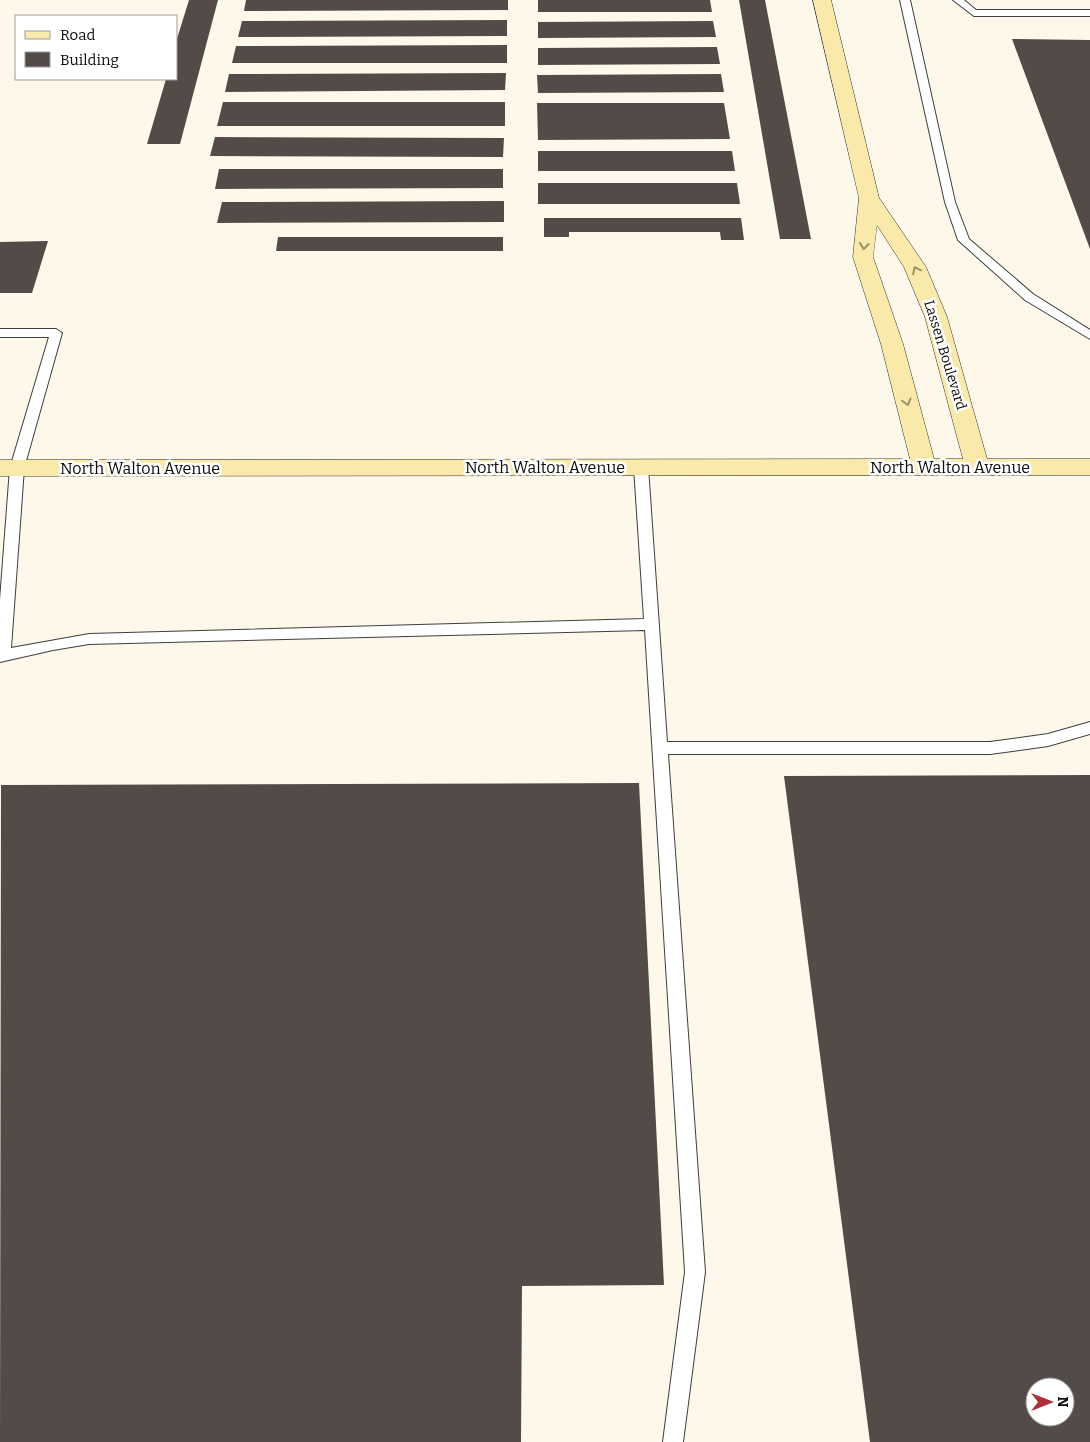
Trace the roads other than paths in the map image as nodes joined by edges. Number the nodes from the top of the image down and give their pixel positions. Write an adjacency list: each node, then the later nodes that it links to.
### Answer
1 (822, 0): 5 (street, Lassen Boulevard)
2 (906, 0): 7 (lane)
3 (958, 0): 4 (lane)
4 (1090, 13)
5 (869, 198): 9 (street, Lassen Boulevard, one-way to 9); 10 (street, Lassen Boulevard, one-way to 5)
6 (0, 333): 12 (lane)
7 (1090, 335)
8 (641, 467): 9 (street, North Walton Avenue); 12 (street, North Walton Avenue); 13 (lane)
9 (924, 467): 10 (street, North Walton Avenue)
10 (977, 467): 11 (street, North Walton Avenue)
11 (1090, 467)
12 (9, 468): 14 (lane)
13 (651, 624): 14 (lane); 16 (lane)
14 (2, 655)
15 (1090, 728): 16 (lane)
16 (660, 748): 17 (lane)
17 (673, 1442)

